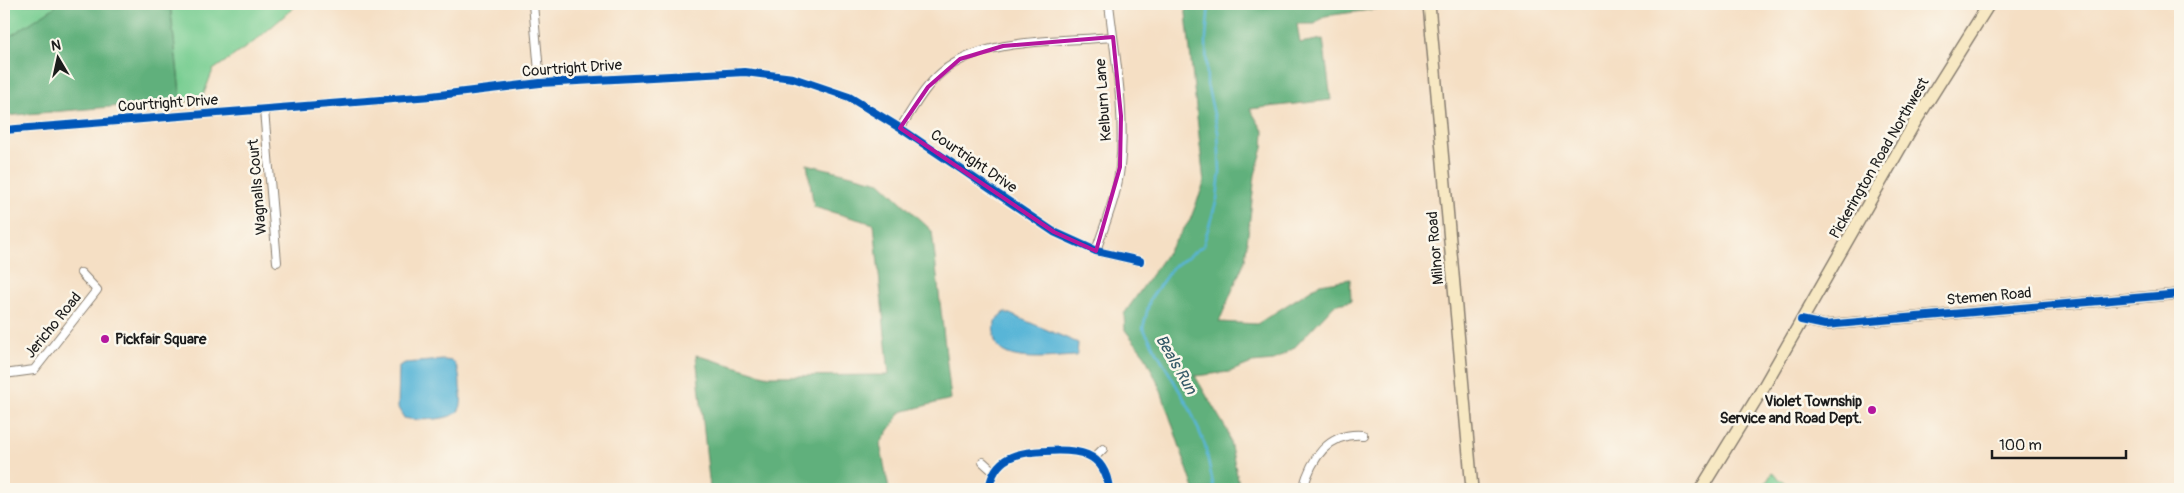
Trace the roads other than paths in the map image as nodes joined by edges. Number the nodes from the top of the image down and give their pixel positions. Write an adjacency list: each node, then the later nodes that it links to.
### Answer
1 (534, 4): 6 (street)
2 (1109, 4): 5 (street, Kelburn Lane)
3 (1429, 4): 25 (main road, Milnor Road)
4 (1989, 4): 15 (main road, Pickerington Road Northwest)
5 (1112, 37): 8 (street); 10 (street, Kelburn Lane)
6 (540, 83): 7 (street, Courtright Drive); 8 (street, Courtright Drive)
7 (264, 110): 9 (street, Courtright Drive); 12 (street, Wagnalls Court)
8 (900, 128): 10 (street, Courtright Drive)
9 (4, 130)
10 (1096, 251): 11 (street, Courtright Drive)
11 (1140, 261)
12 (277, 262)
13 (81, 273): 16 (street, Jericho Road)
14 (2180, 294): 15 (street, Stemen Road)
15 (1799, 324): 26 (main road, Pickerington Road Northwest)
16 (4, 374)
17 (1363, 435): 24 (street)
18 (1103, 449): 19 (street)
19 (1093, 459): 21 (street); 23 (street)
20 (983, 462): 21 (street)
21 (994, 472): 22 (street)
22 (989, 489)
23 (1109, 489)
24 (1302, 489)
25 (1472, 489)
26 (1701, 489)

